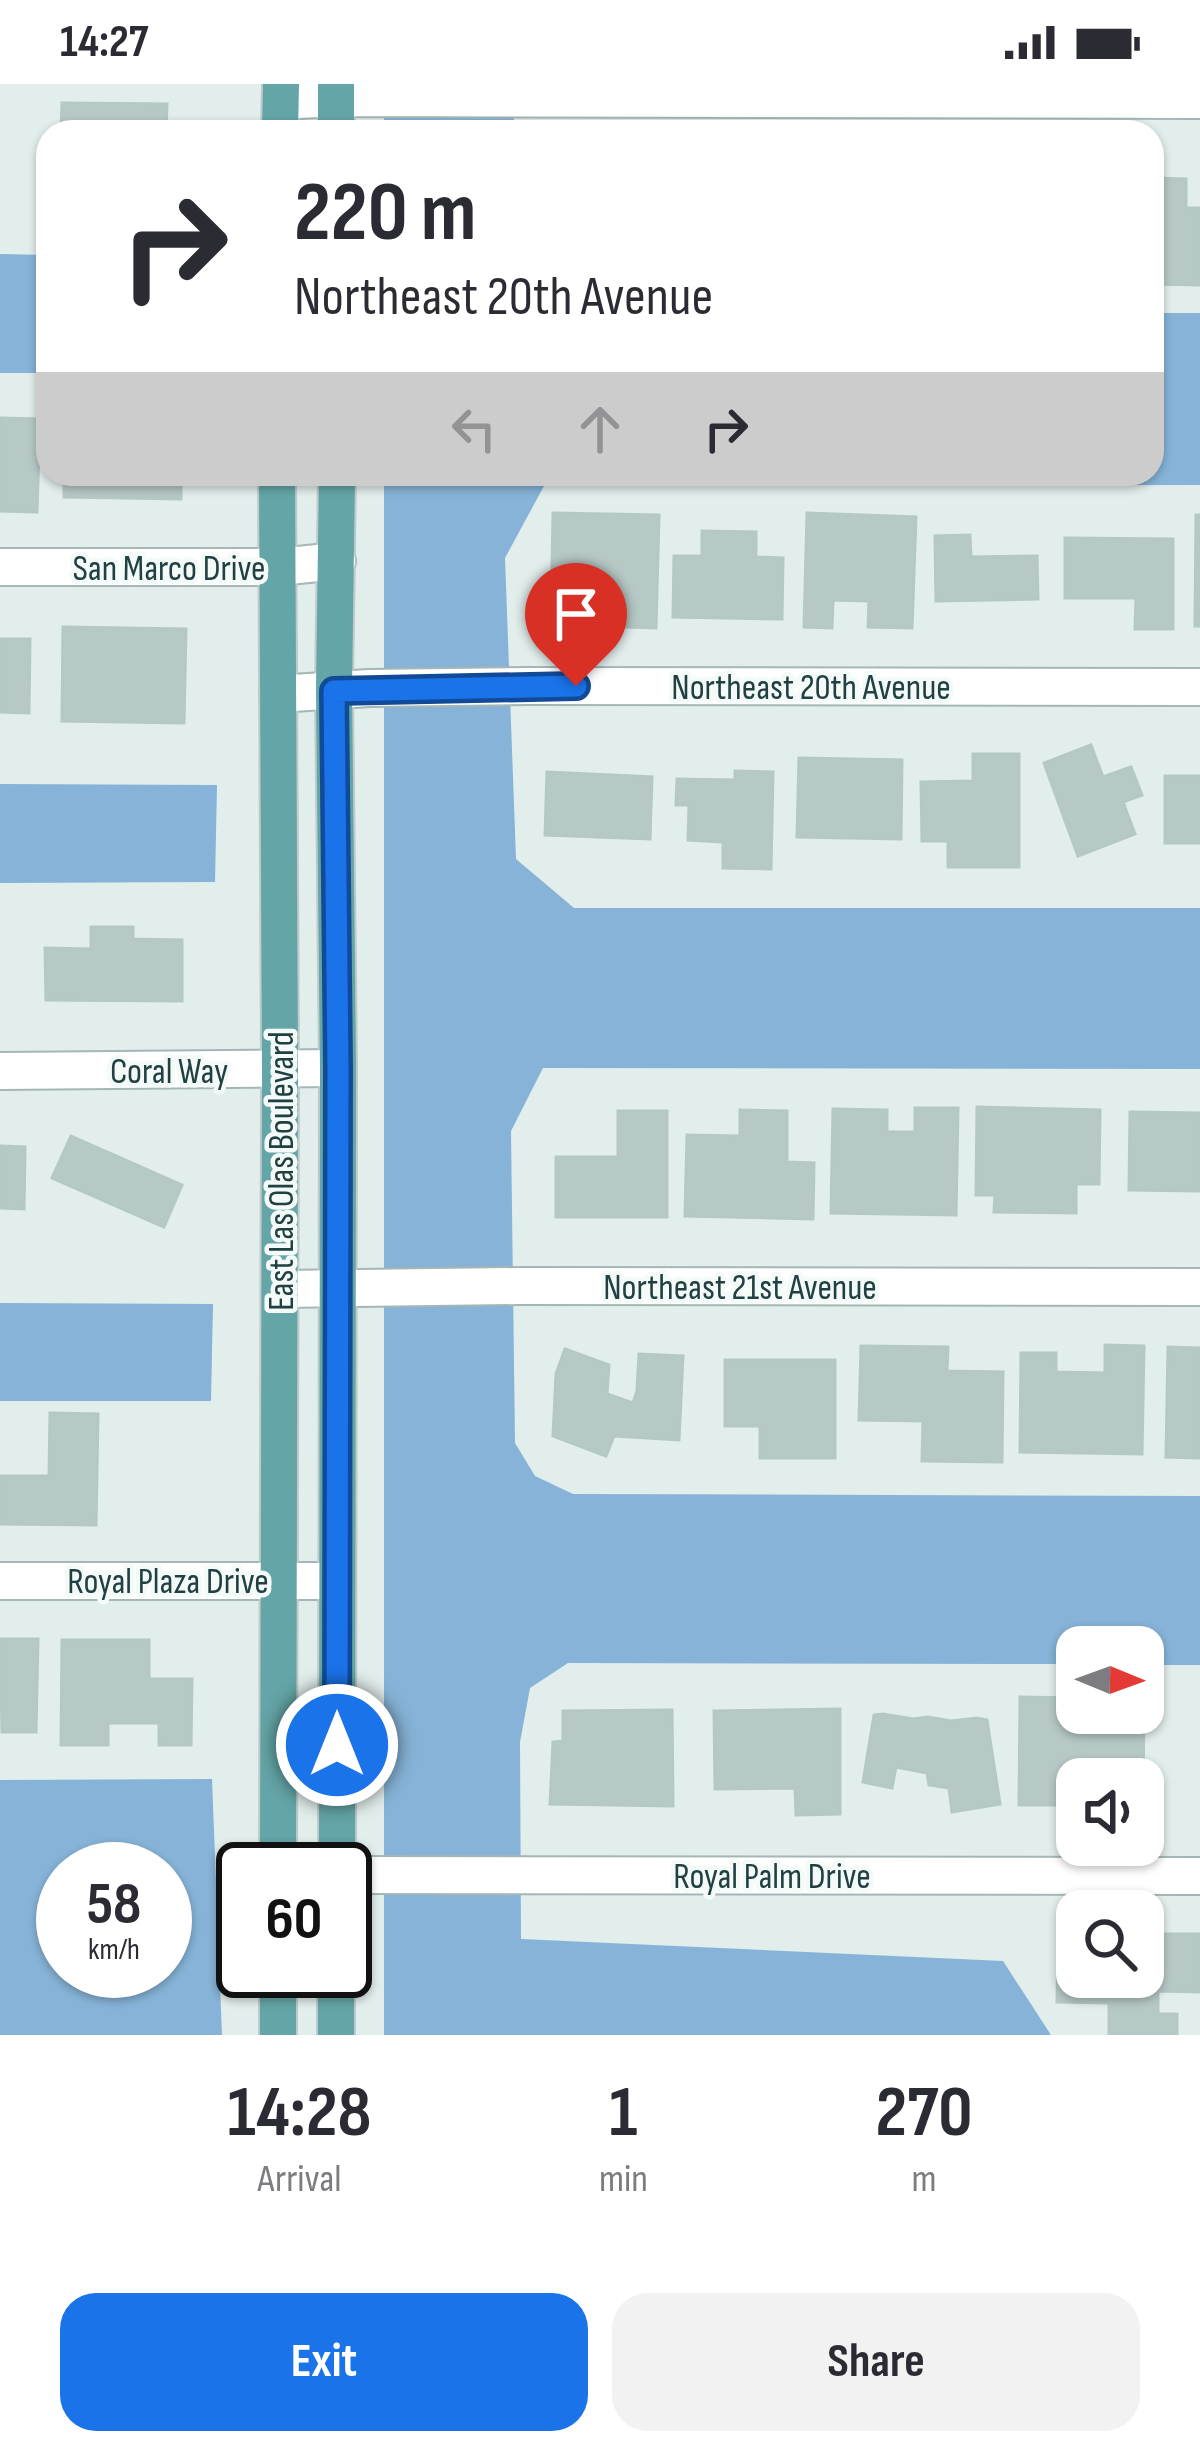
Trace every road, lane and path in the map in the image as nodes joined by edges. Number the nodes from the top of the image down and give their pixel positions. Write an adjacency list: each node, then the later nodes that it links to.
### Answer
1 (1200, 100): 2 (street)
2 (336, 105): 3 (street)
3 (281, 106)
4 (278, 486): 8 (main road, East Las Olas Boulevard)
5 (337, 486): 6 (main road, East Las Olas Boulevard)
6 (337, 562): 8 (street, San Marco Drive); 10 (main road, East Las Olas Boulevard)
7 (0, 567): 8 (street, San Marco Drive)
8 (279, 567): 11 (main road, East Las Olas Boulevard)
9 (1200, 687): 10 (street, Northeast 20th Avenue)
10 (351, 689): 11 (street, Northeast 20th Avenue); 12 (main road, East Las Olas Boulevard)
11 (278, 694): 13 (main road, East Las Olas Boulevard)
12 (338, 1068): 13 (street, Coral Way); 16 (main road, East Las Olas Boulevard)
13 (280, 1070): 14 (street, Coral Way); 17 (main road, East Las Olas Boulevard)
14 (0, 1072)
15 (1200, 1287): 16 (street, Northeast 21st Avenue)
16 (337, 1288): 17 (street, Northeast 21st Avenue); 20 (main road, East Las Olas Boulevard)
17 (280, 1289): 18 (main road, East Las Olas Boulevard)
18 (279, 1579): 19 (street, Royal Plaza Drive); 20 (street, Royal Plaza Drive); 21 (main road, East Las Olas Boulevard)
19 (0, 1581)
20 (337, 1581): 22 (main road, East Las Olas Boulevard)
21 (278, 1842)
22 (350, 1842)
23 (372, 1873): 24 (street, Royal Palm Drive)
24 (1200, 1876)
25 (278, 1998): 27 (main road)
26 (336, 1998): 28 (main road)
27 (278, 2035)
28 (336, 2035)

